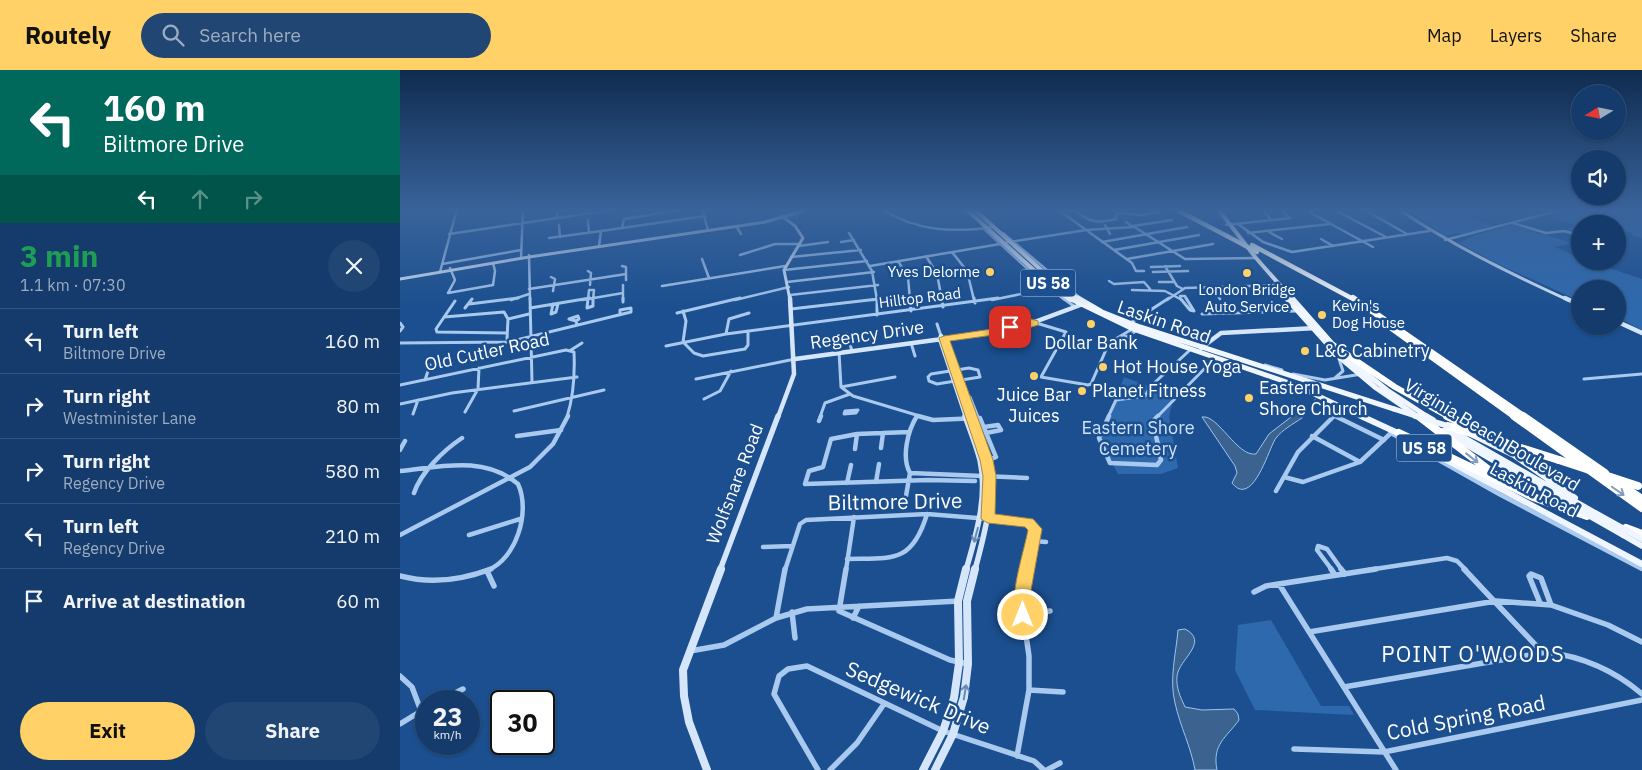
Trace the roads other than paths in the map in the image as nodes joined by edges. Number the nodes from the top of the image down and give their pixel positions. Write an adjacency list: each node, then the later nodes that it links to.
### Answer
1 (447, 242): 43 (street)
2 (521, 242): 25 (street)
3 (600, 242): 22 (street)
4 (629, 242): 22 (street)
5 (800, 242): 21 (street)
6 (828, 242): 21 (street)
7 (855, 242): 26 (street)
8 (1001, 242): 19 (main road, Laskin Road / US 58)
9 (1012, 242): 19 (street); 96 (main road, Laskin Road / US 58)
10 (1102, 242): 27 (street)
11 (1158, 242): 27 (street); 30 (street)
12 (1235, 242): 35 (highway, bridge)
13 (1243, 242): 35 (main road, Virginia Beach Boulevard)
14 (1245, 242): 223 (highway, bridge)
15 (1265, 242): 23 (street)
16 (1326, 242): 23 (street)
17 (1362, 242): 23 (street); 24 (street)
18 (1448, 242): 93 (street)
19 (1003, 244): 29 (street); 38 (main road, Laskin Road / US 58)
20 (1213, 244): 30 (street)
21 (799, 245): 28 (street); 37 (street)
22 (599, 246): 33 (street)
23 (1333, 246)
24 (1373, 247)
25 (521, 249): 36 (street); 43 (street)
26 (861, 250): 37 (street); 41 (street)
27 (1114, 250): 40 (street)
28 (753, 251): 31 (street); 32 (street)
29 (952, 252): 34 (street); 95 (street)
30 (1172, 252): 35 (street); 40 (street)
31 (757, 253)
32 (740, 255)
33 (529, 256): 36 (street); 77 (street)
34 (926, 256): 42 (street); 100 (street)
35 (1255, 256): 74 (main road, Virginia Beach Boulevard); 224 (highway, one-way to 224)
36 (521, 257): 44 (street); 51 (street)
37 (790, 257): 50 (street)
38 (1018, 258): 76 (street, Laskin Road); 96 (main road, Laskin Road / US 58)
39 (702, 259): 62 (street)
40 (1127, 260): 54 (street)
41 (867, 261): 46 (street); 50 (street)
42 (898, 261): 46 (street); 106 (street)
43 (442, 262): 52 (street)
44 (493, 263): 51 (street); 51 (street)
45 (622, 266): 59 (street)
46 (870, 266): 56 (street)
47 (1165, 266): 48 (street); 49 (street); 58 (street)
48 (1180, 266)
49 (1150, 267)
50 (784, 268): 62 (street); 69 (street, Wolfsnare Road)
51 (451, 269): 52 (street)
52 (440, 271): 61 (street)
53 (588, 271): 63 (street)
54 (1144, 271)
55 (1188, 271): 58 (street)
56 (874, 272): 69 (street); 72 (street)
57 (1153, 272): 58 (street)
58 (1168, 272): 67 (street)
59 (626, 274): 63 (street); 64 (street)
60 (551, 277): 70 (street)
61 (400, 278)
62 (709, 278): 73 (street)
63 (591, 279): 70 (street); 71 (street)
64 (626, 280)
65 (1109, 282): 78 (street)
66 (1159, 282): 67 (street)
67 (1174, 282): 79 (street)
68 (623, 284): 82 (street)
69 (788, 284): 85 (street, Wolfsnare Road); 105 (street)
70 (554, 285): 77 (street); 81 (street)
71 (590, 285)
72 (878, 285): 85 (street); 90 (street)
73 (662, 286)
74 (1278, 286): 75 (street); 104 (main road, Virginia Beach Boulevard)
75 (1212, 287): 79 (street); 91 (street)
76 (1050, 288): 95 (street, Hilltop Road); 96 (street, Laskin Road)
77 (529, 289): 83 (street)
78 (1150, 289): 80 (street); 84 (street)
79 (1183, 289): 84 (street)
80 (1132, 290)
81 (553, 291)
82 (623, 293): 88 (street); 94 (street)
83 (529, 294): 97 (street); 102 (street)
84 (1175, 294): 86 (street); 120 (street)
85 (790, 295): 103 (street, Wolfsnare Road)
86 (1180, 296): 86 (street)
87 (588, 298): 88 (street); 88 (street); 88 (street); 99 (street)
88 (594, 298)
89 (472, 299): 97 (street)
90 (878, 299): 103 (street); 112 (street)
91 (1220, 299)
92 (455, 301): 113 (street)
93 (1571, 301)
94 (623, 302)
95 (975, 303): 100 (street, Hilltop Road)
96 (1080, 303): 115 (street, Regency Drive); 120 (main road, Laskin Road / US 58)
97 (469, 304): 101 (street)
98 (553, 304): 99 (street); 99 (street); 102 (street)
99 (558, 304)
100 (943, 307): 106 (street, Hilltop Road)
101 (465, 308)
102 (530, 308): 111 (street)
103 (791, 309): 118 (street, Wolfsnare Road)
104 (1300, 310): 110 (street); 121 (main road, Virginia Beach Boulevard)
105 (683, 311): 107 (street); 131 (street)
106 (911, 311): 112 (street, Hilltop Road)
107 (677, 313)
108 (749, 313): 126 (street)
109 (620, 314): 128 (street)
110 (1202, 314)
111 (529, 315): 114 (street); 128 (street)
112 (877, 315): 118 (street, Hilltop Road)
113 (444, 317): 114 (street); 124 (street)
114 (508, 319): 124 (street)
115 (1033, 322): 120 (street); 129 (street, Regency Drive)
116 (400, 323): 122 (street)
117 (937, 324): 129 (street)
118 (792, 325): 123 (street, Hilltop Road); 146 (street, Wolfsnare Road)
119 (1626, 326): 125 (street)
120 (1135, 328): 138 (main road, Laskin Road / US 58); 138 (street, Laskin Road); 141 (street, Laskin Road)
121 (1315, 328): 136 (main road, Virginia Beach Boulevard); 138 (street); 144 (main road, Virginia Beach Boulevard)
122 (400, 330)
123 (748, 331): 126 (street, Hilltop Road); 131 (street)
124 (507, 333): 130 (street)
125 (1642, 333)
126 (726, 334): 131 (street, Hilltop Road)
127 (847, 334): 139 (street)
128 (530, 337): 132 (street); 145 (street)
129 (942, 338): 133 (street, Regency Drive); 135 (street, Regency Drive); 151 (street)
130 (507, 339)
131 (684, 342): 137 (street, Hilltop Road)
132 (400, 343)
133 (911, 343): 135 (street, Regency Drive); 143 (street)
134 (582, 344): 140 (street)
135 (893, 344): 139 (street, Regency Drive)
136 (1333, 345): 152 (main road, Virginia Beach Boulevard); 198 (highway)
137 (666, 346)
138 (1200, 348): 141 (street, Laskin Road); 147 (street, Laskin Road); 158 (street, Laskin Road); 177 (main road, Laskin Road / US 58); 185 (main road, Laskin Road / US 58, bridge)
139 (852, 349): 142 (street, Regency Drive)
140 (571, 350): 145 (street, Old Cutler Road); 154 (street, Old Cutler Road)
141 (1190, 350): 163 (street)
142 (836, 352): 146 (street, Regency Drive); 164 (street)
143 (915, 356)
144 (1338, 356): 152 (main road, Virginia Beach Boulevard); 158 (street)
145 (531, 357): 149 (street, Old Cutler Road); 161 (street)
146 (795, 357): 150 (street); 264 (street, Wolfsnare Road)
147 (1215, 358): 168 (street); 177 (street, Laskin Road)
148 (430, 365): 157 (street)
149 (479, 368): 157 (street, Old Cutler Road); 165 (street)
150 (731, 371): 156 (street); 171 (street)
151 (952, 371): 160 (street); 160 (street); 160 (street)
152 (1362, 374): 158 (street); 182 (main road, Virginia Beach Boulevard); 225 (main road, Virginia Beach Boulevard)
153 (1642, 374): 159 (street)
154 (577, 376): 161 (street); 169 (street, Old Cutler Road)
155 (895, 377): 164 (street)
156 (696, 379)
157 (425, 380): 162 (street, Old Cutler Road)
158 (1325, 380)
159 (1584, 380)
160 (956, 381): 183 (street)
161 (532, 382): 165 (street)
162 (400, 385)
163 (1152, 386): 168 (street); 168 (street)
164 (841, 387): 167 (street)
165 (478, 389): 172 (street); 179 (street)
166 (604, 390): 169 (street)
167 (850, 394): 173 (street); 184 (street)
168 (1178, 395)
169 (574, 397): 178 (street); 187 (street, Old Cutler Road)
170 (970, 398): 183 (street)
171 (704, 399)
172 (418, 400): 175 (street); 180 (street)
173 (864, 400): 176 (street); 181 (street)
174 (1315, 401): 177 (street)
175 (400, 404)
176 (858, 410)
177 (1339, 410): 191 (main road, Laskin Road / US 58); 194 (street); 196 (street)
178 (514, 411)
179 (465, 412)
180 (414, 414)
181 (917, 416): 183 (street); 188 (street)
182 (1420, 417): 222 (highway, one-way to 222); 237 (main road, Virginia Beach Boulevard, bridge)
183 (972, 418): 186 (street); 202 (street)
184 (819, 421)
185 (1448, 426): 198 (highway); 225 (main road, US 58)
186 (984, 427): 190 (street); 190 (street)
187 (561, 430): 193 (street); 212 (street, Old Cutler Road)
188 (909, 432): 189 (street); 208 (street)
189 (883, 433): 192 (street); 199 (street)
190 (986, 433): 202 (street)
191 (1395, 433): 196 (street); 222 (highway); 240 (main road, Laskin Road / US 58); 241 (street, Laskin Road)
192 (857, 434): 200 (street); 217 (street)
193 (517, 436)
194 (1312, 436): 203 (street); 211 (street)
195 (462, 438): 206 (street)
196 (1384, 440): 203 (street)
197 (405, 441): 201 (street)
198 (1506, 443): 218 (highway, bridge)
199 (881, 448)
200 (855, 449)
201 (400, 450)
202 (983, 460): 209 (street)
203 (1360, 462): 211 (street)
204 (879, 464): 216 (street)
205 (851, 465): 217 (street)
206 (431, 469): 207 (street); 212 (street); 220 (street)
207 (400, 471)
208 (910, 473): 210 (street); 214 (street)
209 (986, 476): 210 (street); 213 (street); 228 (street)
210 (942, 477): 214 (street); 215 (street)
211 (1284, 477): 219 (street)
212 (508, 478): 229 (street); 231 (street, Old Cutler Road)
213 (1027, 478)
214 (908, 480): 216 (street); 221 (street)
215 (976, 481)
216 (876, 482): 217 (street)
217 (847, 483)
218 (1640, 487)
219 (1276, 491)
220 (414, 493)
221 (906, 496)
222 (1533, 497): 230 (highway)
223 (1642, 500)
224 (1642, 508)
225 (1595, 513): 233 (main road, Virginia Beach Boulevard / US 58, bridge)
226 (927, 514): 227 (street, Biltmore Drive); 228 (street, Biltmore Drive); 239 (street)
227 (854, 517): 236 (street, Biltmore Drive); 239 (street)
228 (984, 518): 234 (street, Biltmore Drive); 249 (street, one-way to 249); 250 (street)
229 (520, 519): 232 (street); 242 (street)
230 (1642, 534)
231 (400, 535)
232 (470, 536)
233 (1642, 539)
234 (1034, 541): 235 (street); 258 (street)
235 (1046, 542)
236 (792, 546): 238 (street); 259 (street, Biltmore Drive)
237 (1642, 546)
238 (763, 547)
239 (847, 559): 255 (street)
240 (1642, 564)
241 (1642, 569)
242 (487, 572): 245 (street); 247 (street)
243 (1345, 574): 244 (street); 244 (street); 251 (street)
244 (1335, 575): 246 (street)
245 (400, 576)
246 (1279, 584): 248 (street); 261 (street)
247 (494, 586)
248 (1254, 592)
249 (958, 601): 250 (street); 254 (street); 266 (street)
250 (967, 601): 267 (street)
251 (1496, 601): 252 (street); 261 (street); 265 (street)
252 (1540, 603): 253 (street); 253 (street)
253 (1551, 605): 263 (street)
254 (859, 606): 255 (street); 260 (street)
255 (838, 607): 257 (street); 260 (street)
256 (1050, 611): 258 (street)
257 (792, 612): 259 (street); 262 (street)
258 (1023, 615): 271 (street)
259 (776, 618): 264 (street)
260 (852, 618): 266 (street)
261 (1309, 632): 270 (street)
262 (795, 638)
263 (1642, 642)
264 (688, 652): 285 (street, Wolfsnare Road)
265 (1542, 652): 270 (street); 274 (street)
266 (959, 663): 267 (street); 279 (street)
267 (968, 664): 280 (street, one-way to 267)
268 (807, 666): 276 (street, Sedgewick Drive); 286 (street)
269 (400, 676): 273 (street)
270 (1344, 687): 282 (street)
271 (1029, 690): 272 (street); 283 (street)
272 (1063, 692)
273 (415, 693)
274 (1642, 694)
275 (1642, 700): 282 (street, Cold Spring Road)
276 (884, 704): 279 (street, Sedgewick Drive); 287 (street)
277 (415, 715): 278 (street)
278 (400, 724)
279 (943, 731): 280 (street, Sedgewick Drive); 288 (street)
280 (953, 734): 283 (street, Sedgewick Drive); 289 (street)
281 (1294, 749): 282 (street, Cold Spring Road)
282 (1384, 752): 291 (street)
283 (1017, 756): 290 (street, Sedgewick Drive)
284 (1060, 764): 290 (street)
285 (707, 770)
286 (818, 770)
287 (830, 770)
288 (923, 770)
289 (935, 770)
290 (1045, 770)
291 (1396, 770)

